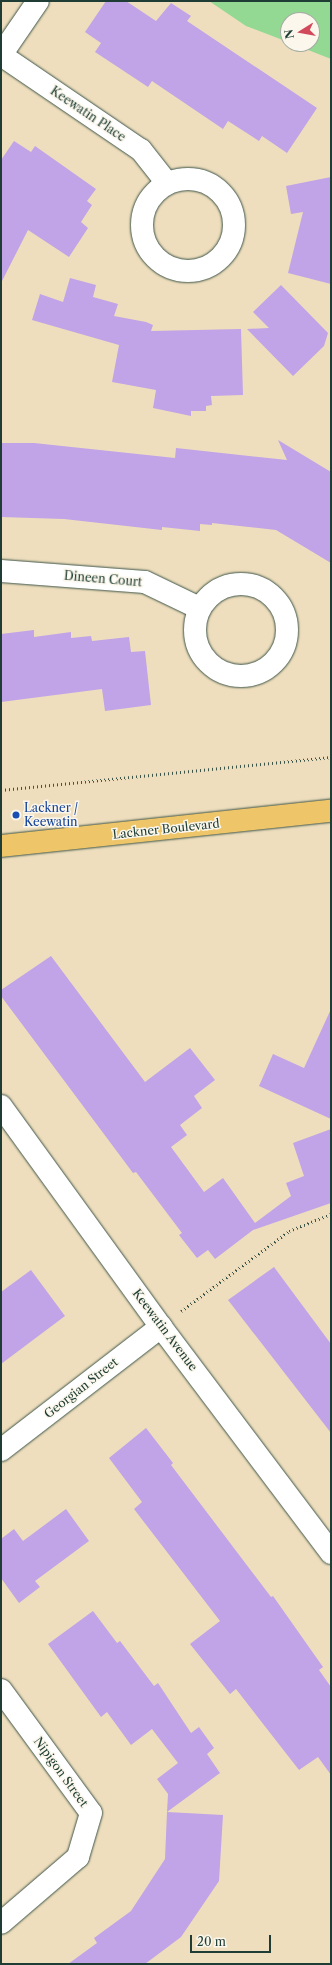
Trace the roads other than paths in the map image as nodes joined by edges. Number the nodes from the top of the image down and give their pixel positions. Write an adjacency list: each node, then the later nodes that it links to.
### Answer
1 (38, 1): 2 (street)
2 (1, 55): 3 (street, Keewatin Place)
3 (167, 183): 3 (street)
4 (1, 571): 5 (street, Dineen Court)
5 (199, 608): 5 (street)
6 (331, 812): 7 (main road, Lackner Boulevard)
7 (1, 846)
8 (1, 1106): 9 (street, Keewatin Avenue)
9 (169, 1321): 10 (street, Georgian Street); 11 (street, Keewatin Avenue)
10 (1, 1450)
11 (331, 1553)
12 (1, 1690): 13 (street, Nipigon Street)
13 (1, 1923)

